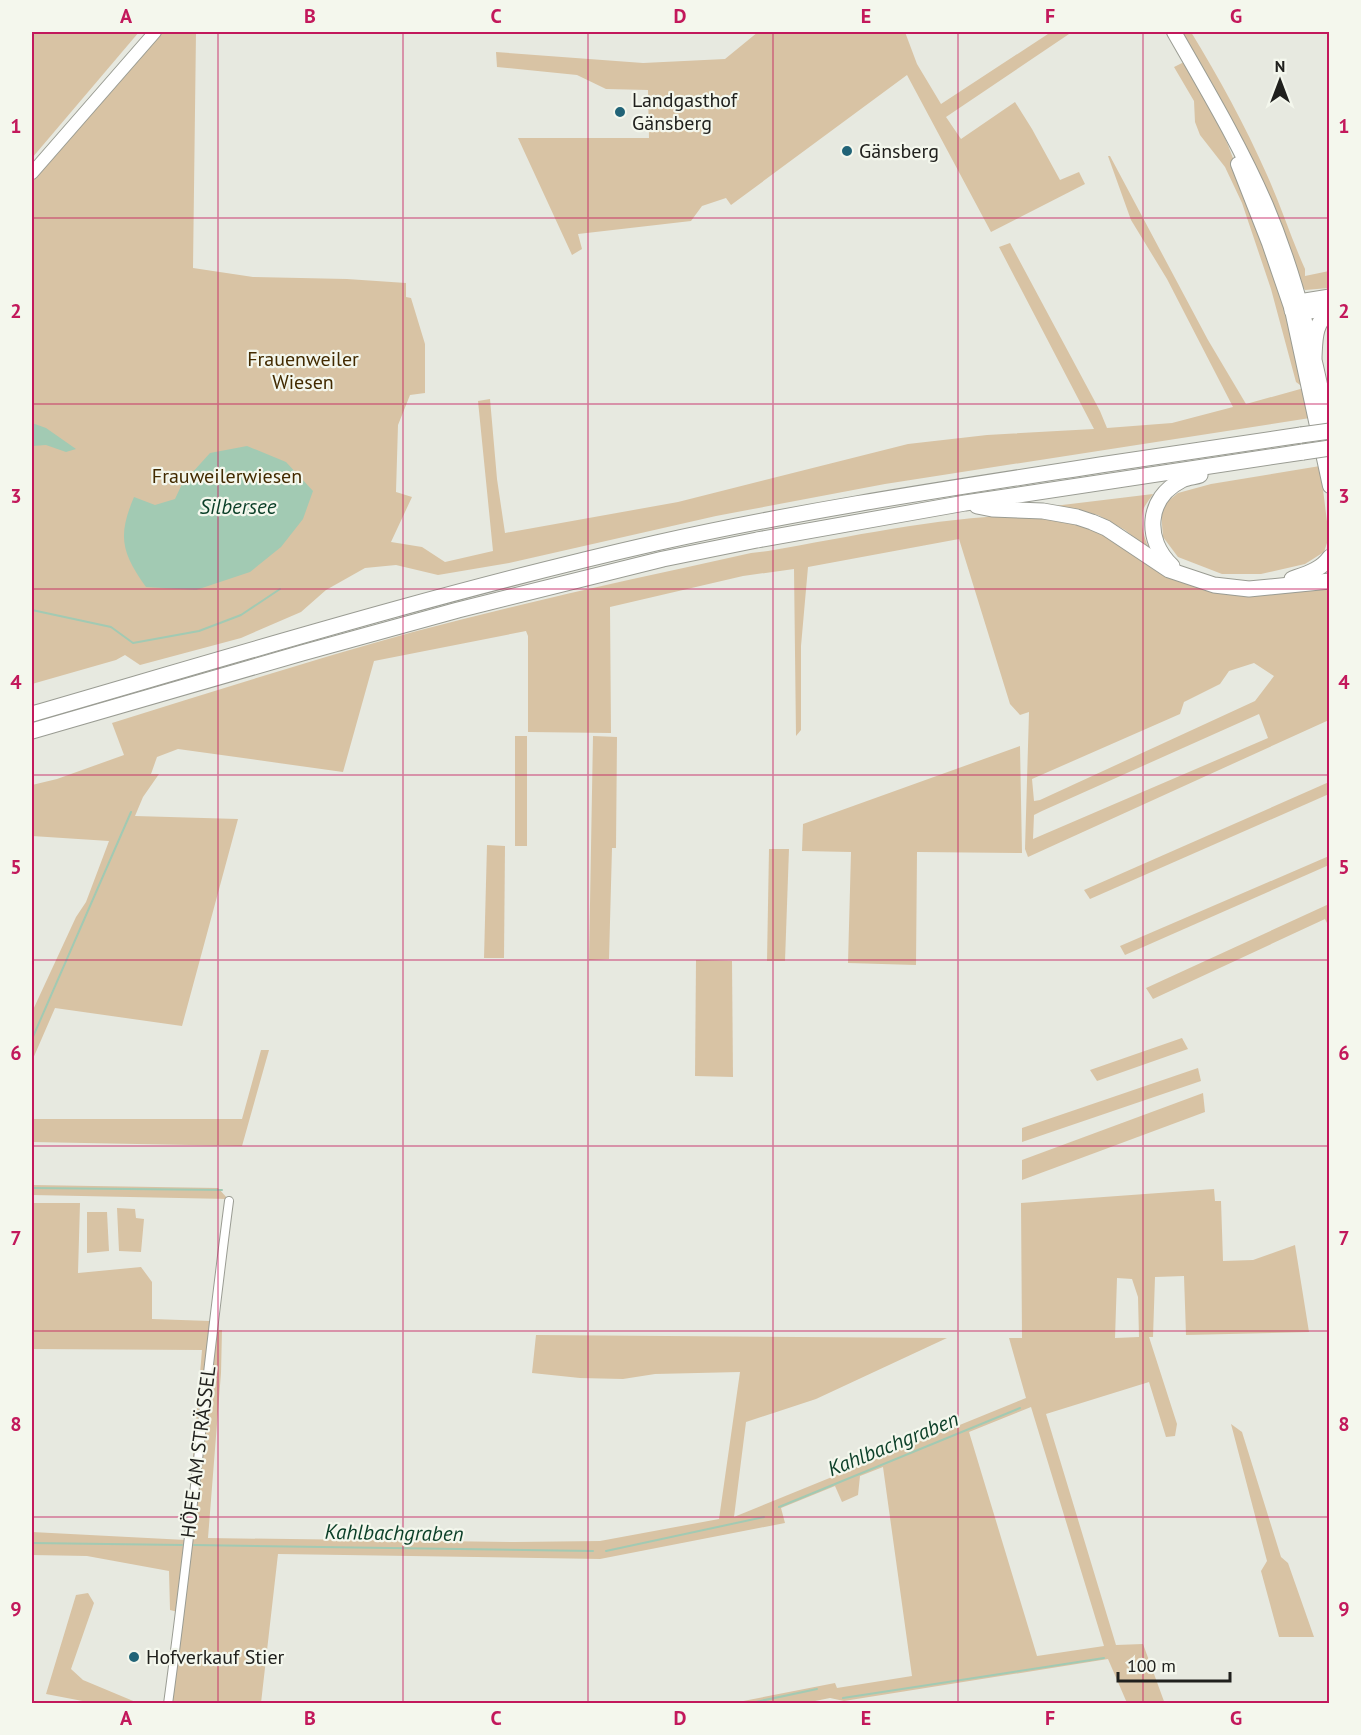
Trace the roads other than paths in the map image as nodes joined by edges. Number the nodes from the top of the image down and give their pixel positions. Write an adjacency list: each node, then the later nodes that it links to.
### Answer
1 (155, 32): 3 (main road)
2 (1174, 32): 5 (main road)
3 (32, 173)
4 (1329, 297): 5 (highway)
5 (1298, 308): 6 (highway); 7 (main road); 11 (main road)
6 (1329, 309): 7 (highway)
7 (1314, 357): 8 (main road)
8 (1329, 432): 18 (highway, bridge)
9 (1329, 448): 10 (highway, bridge)
10 (1250, 460): 12 (highway); 15 (highway)
11 (1329, 486)
12 (965, 503): 15 (highway); 19 (highway)
13 (1329, 557): 14 (highway)
14 (1322, 570): 17 (highway)
15 (1181, 574): 17 (highway)
16 (1329, 581): 17 (highway)
17 (1270, 587)
18 (32, 714)
19 (32, 731)
20 (229, 1201): 21 (street, HÖFE AM STRÄSSEL)
21 (168, 1704)

